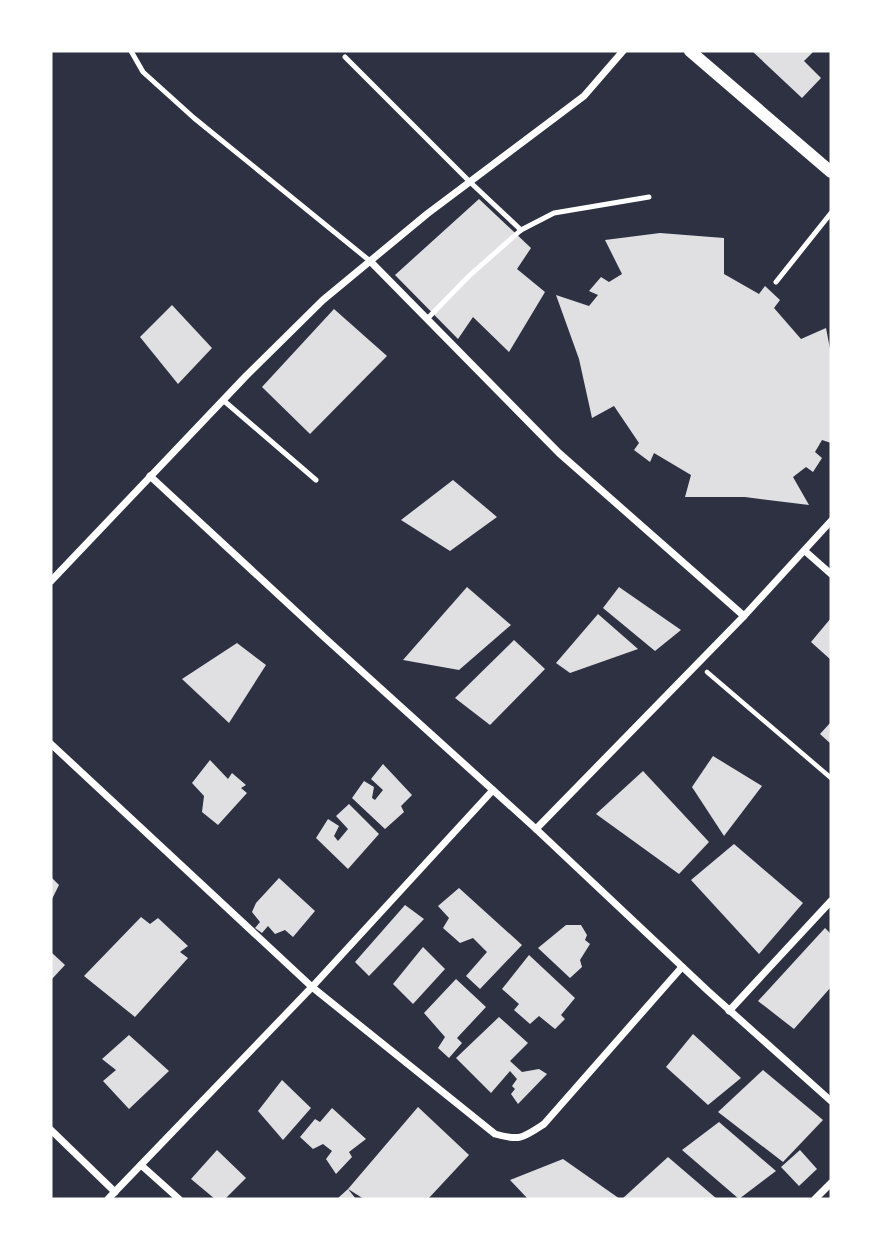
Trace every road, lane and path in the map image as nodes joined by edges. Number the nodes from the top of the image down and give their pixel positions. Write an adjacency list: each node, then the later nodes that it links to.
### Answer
1 (131, 51): 10 (lane)
2 (623, 51): 6 (street)
3 (690, 51): 5 (street)
4 (345, 57): 6 (lane)
5 (831, 172)
6 (470, 182): 9 (lane); 10 (street)
7 (649, 197): 9 (lane)
8 (831, 214): 11 (lane)
9 (521, 230): 12 (lane)
10 (370, 261): 12 (street); 13 (street)
11 (776, 282)
12 (427, 320): 20 (street)
13 (223, 400): 14 (street); 15 (lane)
14 (150, 475): 19 (street); 24 (street)
15 (316, 480)
16 (831, 521): 17 (street)
17 (805, 551): 18 (street); 20 (street)
18 (831, 574)
19 (52, 578)
20 (744, 616): 21 (street)
21 (698, 664): 23 (path); 25 (street)
22 (51, 744): 28 (street)
23 (831, 778)
24 (493, 790): 25 (street); 28 (street)
25 (536, 829): 27 (street)
26 (831, 901): 29 (street)
27 (682, 967): 28 (street); 29 (street)
28 (312, 987): 32 (street)
29 (729, 1011): 30 (street)
30 (831, 1101)
31 (51, 1130): 34 (street)
32 (141, 1166): 34 (street); 36 (street)
33 (831, 1183): 37 (street)
34 (116, 1192): 35 (street)
35 (108, 1199)
36 (179, 1199)
37 (814, 1199)

